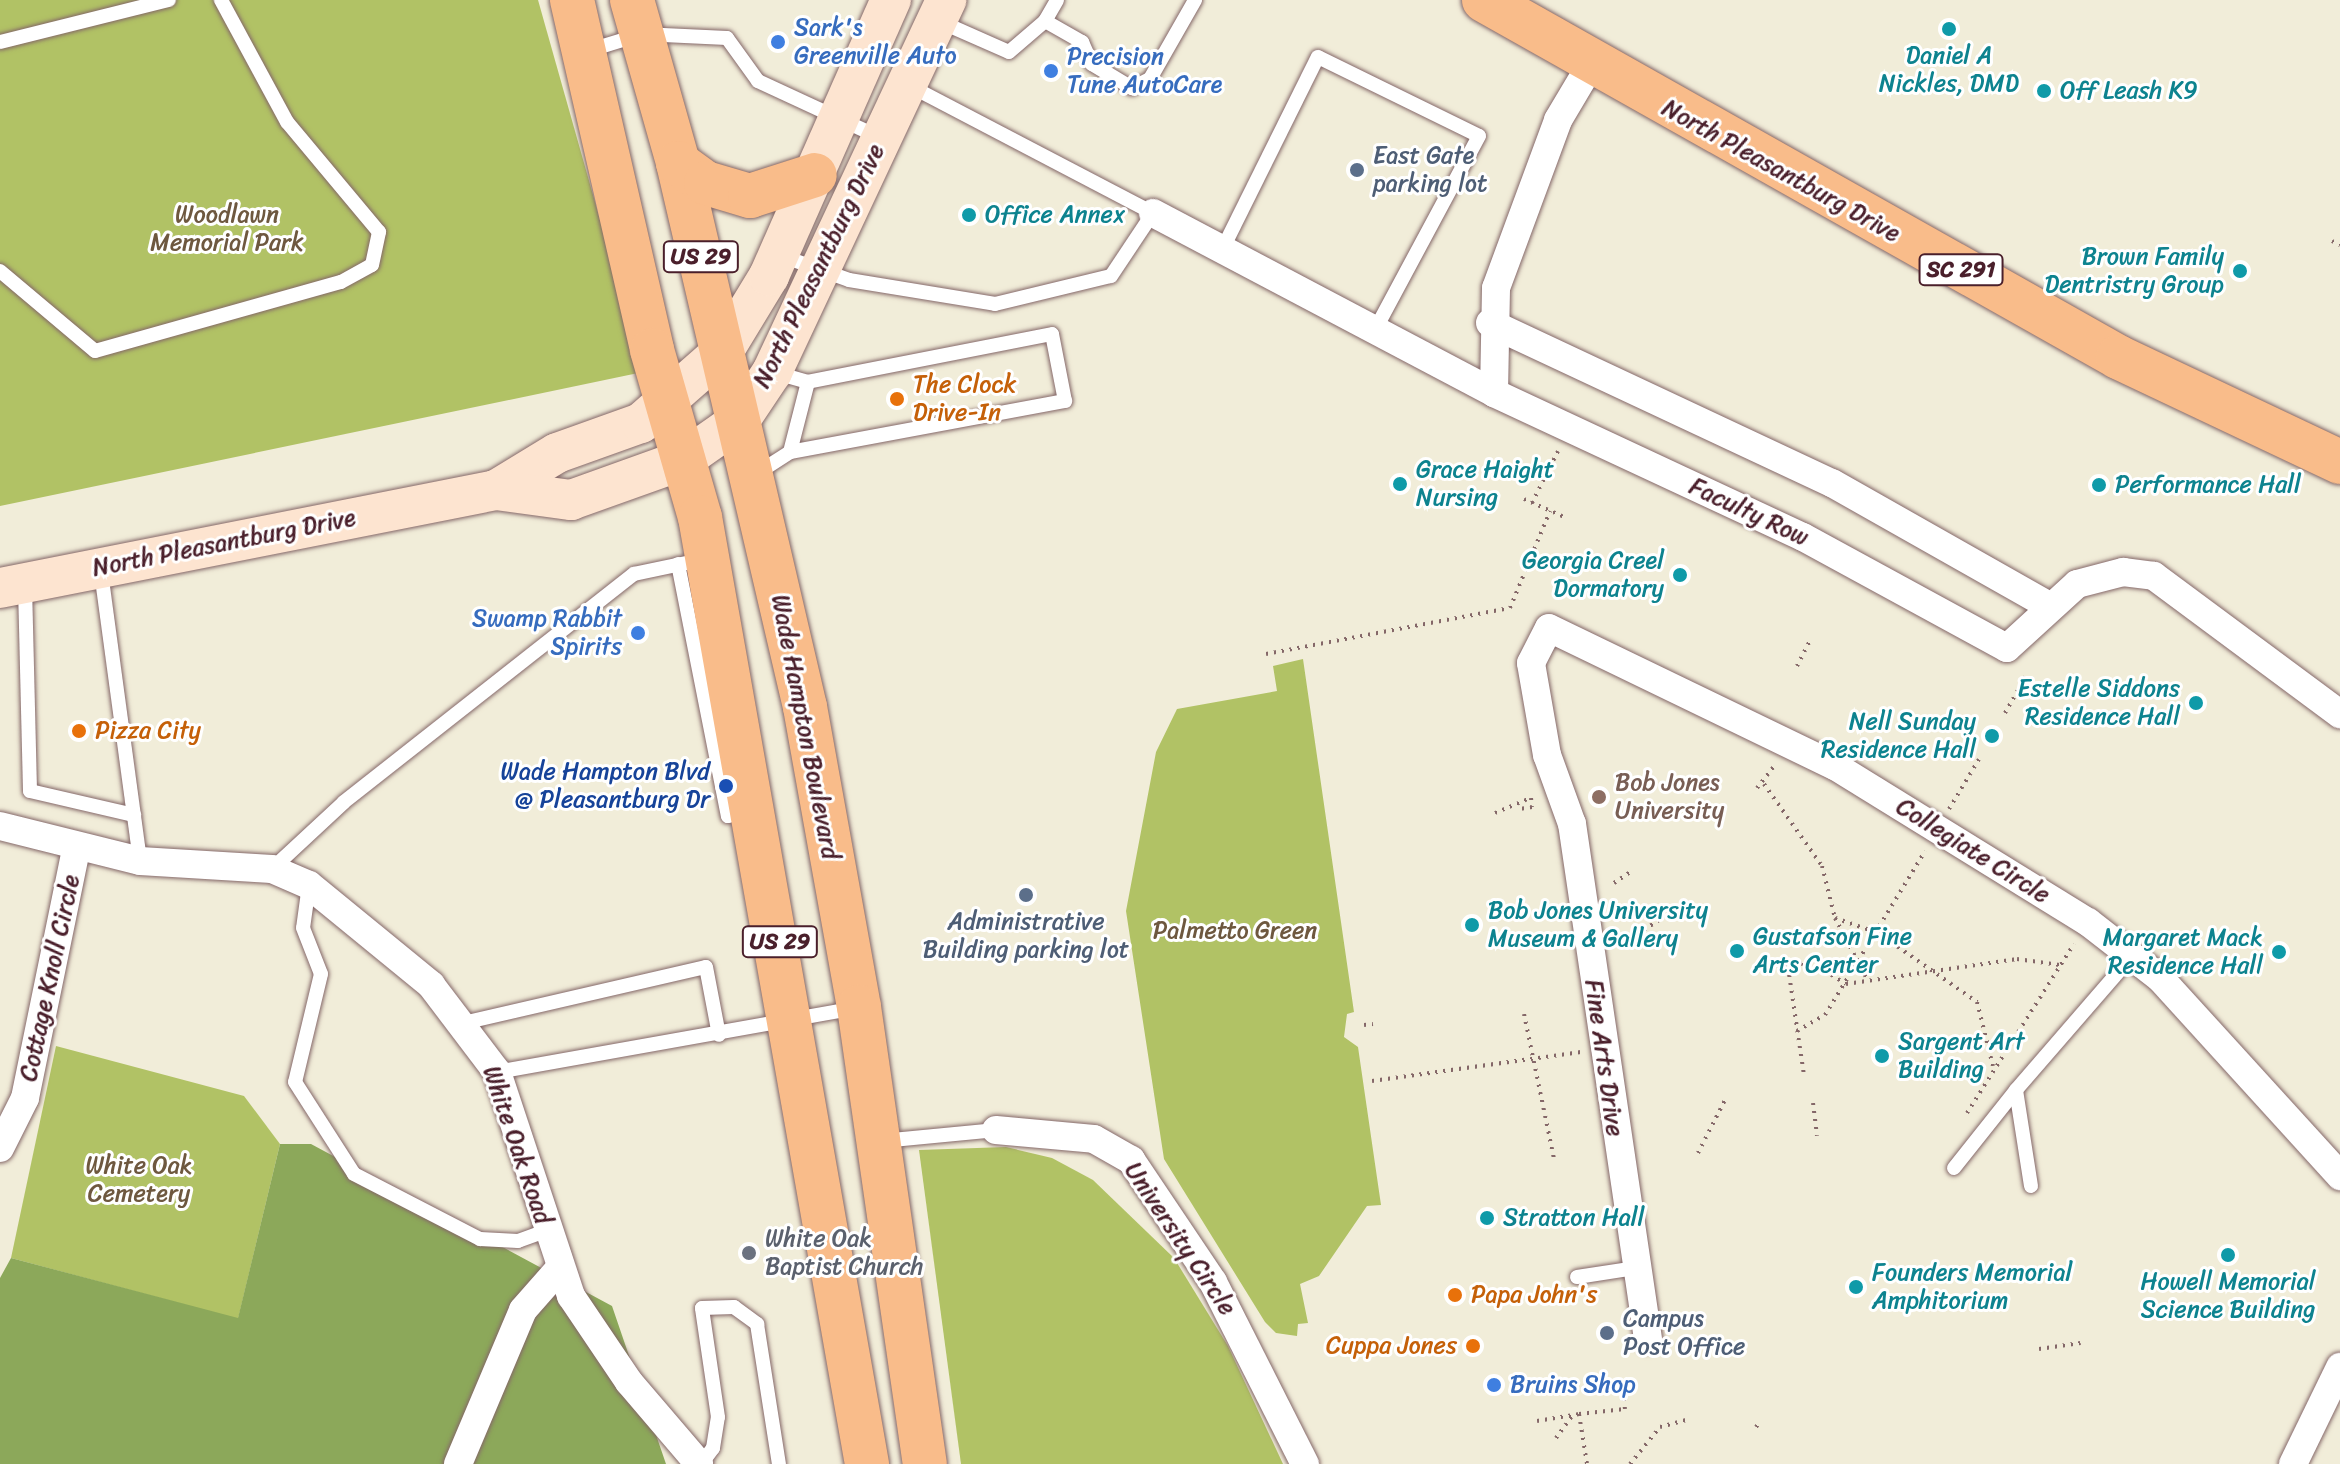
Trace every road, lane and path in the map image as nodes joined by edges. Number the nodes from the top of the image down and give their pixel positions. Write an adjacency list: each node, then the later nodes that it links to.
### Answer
1 (169, 0): 11 (lane)
2 (221, 0): 24 (lane)
3 (572, 0): 12 (main road, US 29)
4 (891, 0): 15 (main road, North Pleasantburg Drive)
5 (1057, 0): 10 (lane)
6 (1195, 0): 10 (lane)
7 (1484, 0): 13 (main road, North Pleasantburg Drive / SC 291)
8 (941, 10): 10 (lane); 14 (main road, North Pleasantburg Drive)
9 (637, 17): 12 (lane); 15 (lane); 17 (main road, Wade Hampton Boulevard / US 29)
10 (1045, 21)
11 (0, 42)
12 (584, 52): 31 (main road, US 29)
13 (1590, 66): 26 (street); 36 (main road, North Pleasantburg Drive / SC 291)
14 (908, 85): 16 (main road, North Pleasantburg Drive); 19 (lane)
15 (841, 119): 16 (lane); 18 (main road, North Pleasantburg Drive)
16 (881, 138): 25 (main road, North Pleasantburg Drive)
17 (678, 163): 18 (main road); 28 (main road, Wade Hampton Boulevard / US 29)
18 (815, 175): 23 (main road, North Pleasantburg Drive)
19 (1153, 213): 22 (street); 25 (lane)
20 (2332, 241): 21 (path)
21 (2340, 245)
22 (1223, 248): 27 (street); 27 (lane)
23 (779, 254): 25 (lane); 28 (main road, North Pleasantburg Drive)
24 (0, 271)
25 (820, 272): 29 (main road, North Pleasantburg Drive)
26 (1490, 323): 30 (street); 47 (street)
27 (1377, 326): 30 (street)
28 (724, 350): 31 (main road, North Pleasantburg Drive); 32 (main road, Wade Hampton Boulevard / US 29)
29 (790, 377): 32 (main road, North Pleasantburg Drive); 34 (lane); 34 (lane)
30 (1494, 393): 47 (street, Faculty Row)
31 (668, 406): 35 (main road, US 29); 38 (main road, North Pleasantburg Drive)
32 (740, 420): 35 (main road, North Pleasantburg Drive); 37 (main road, Wade Hampton Boulevard / US 29)
33 (1563, 440): 40 (path)
34 (790, 452): 37 (lane)
35 (683, 460): 38 (main road, North Pleasantburg Drive); 44 (main road, US 29)
36 (2340, 461)
37 (751, 477): 45 (main road, Wade Hampton Boulevard / US 29)
38 (496, 490): 43 (main road, North Pleasantburg Drive)
39 (1524, 499): 40 (path)
40 (1532, 503): 41 (path)
41 (1550, 511): 42 (path); 50 (path)
42 (1564, 517)
43 (100, 568): 46 (main road, North Pleasantburg Drive); 62 (lane)
44 (699, 570): 45 (main road); 63 (main road, US 29); 68 (lane)
45 (773, 570): 60 (main road, Wade Hampton Boulevard / US 29)
46 (13, 585): 62 (lane)
47 (2049, 606): 54 (street, Faculty Row)
48 (1538, 638): 65 (street, Collegiate Circle); 113 (street, Fine Arts Drive)
49 (1810, 641): 51 (path)
50 (1266, 654)
51 (1797, 666)
52 (2026, 676): 53 (path)
53 (2005, 713)
54 (2340, 714)
55 (1979, 759): 65 (path)
56 (1774, 766): 57 (path)
57 (1764, 784): 58 (path); 73 (path)
58 (1757, 788)
59 (1519, 809): 61 (path)
60 (824, 813): 63 (main road); 85 (main road, Wade Hampton Boulevard / US 29)
61 (1495, 813)
62 (134, 815): 67 (lane)
63 (756, 818): 88 (main road, US 29)
64 (0, 826): 66 (street, White Oak Road)
65 (1937, 828): 74 (path); 77 (street, Collegiate Circle)
66 (76, 849): 67 (street, White Oak Road); 106 (street, Cottage Knoll Circle)
67 (140, 861): 68 (street, White Oak Road)
68 (272, 869): 71 (street, White Oak Road)
69 (1632, 871): 70 (path)
70 (1614, 883)
71 (309, 885): 87 (street, White Oak Road); 112 (lane)
72 (1662, 918): 75 (path)
73 (1835, 918): 74 (path); 81 (path)
74 (1878, 933): 81 (path); 82 (path)
75 (1624, 943)
76 (2074, 944): 78 (path)
77 (2133, 954): 99 (lane); 110 (street, Collegiate Circle)
78 (2060, 965): 82 (path); 95 (path)
79 (1788, 967): 80 (path); 84 (path); 91 (path)
80 (1777, 968)
81 (1858, 968): 83 (path); 84 (path)
82 (1925, 972): 83 (path); 95 (path)
83 (1868, 981): 84 (path)
84 (1846, 984): 91 (path)
85 (859, 1007): 88 (lane); 105 (main road, Wade Hampton Boulevard / US 29)
86 (1524, 1014): 94 (path)
87 (463, 1023): 92 (lane); 96 (street, White Oak Road)
88 (794, 1023): 92 (lane); 128 (main road, US 29)
89 (1373, 1024): 90 (path)
90 (1364, 1025)
91 (1797, 1031): 97 (path)
92 (719, 1035): 96 (lane)
93 (1583, 1052): 94 (path)
94 (1534, 1059): 98 (path); 108 (path)
95 (1993, 1066): 102 (path)
96 (497, 1072): 112 (street, White Oak Road)
97 (1804, 1076)
98 (1372, 1081)
99 (2016, 1090): 109 (lane); 111 (lane)
100 (1725, 1100): 107 (path)
101 (1813, 1103): 104 (path)
102 (1967, 1113)
103 (996, 1130): 105 (lane, University Circle); 130 (street, University Circle)
104 (1817, 1136)
105 (877, 1142): 129 (main road, Wade Hampton Boulevard / US 29)
106 (0, 1148)
107 (1698, 1153)
108 (1554, 1159)
109 (1954, 1168)
110 (2340, 1176)
111 (2031, 1186)
112 (546, 1231): 114 (street, White Oak Road)
113 (1636, 1268): 115 (lane); 116 (street, Fine Arts Drive)
114 (559, 1269): 125 (street); 126 (street, White Oak Road)
115 (1577, 1277)
116 (1648, 1339)
117 (2081, 1343): 118 (path)
118 (2039, 1349)
119 (2340, 1367): 133 (street)
120 (1621, 1380): 121 (path)
121 (1576, 1415): 123 (path); 124 (path); 131 (path)
122 (1687, 1420): 132 (path)
123 (1537, 1421)
124 (1556, 1438)
125 (458, 1464)
126 (700, 1464): 127 (lane)
127 (779, 1464)
128 (867, 1464)
129 (925, 1464)
130 (1305, 1464)
131 (1587, 1464)
132 (1630, 1464)
133 (2292, 1464)

